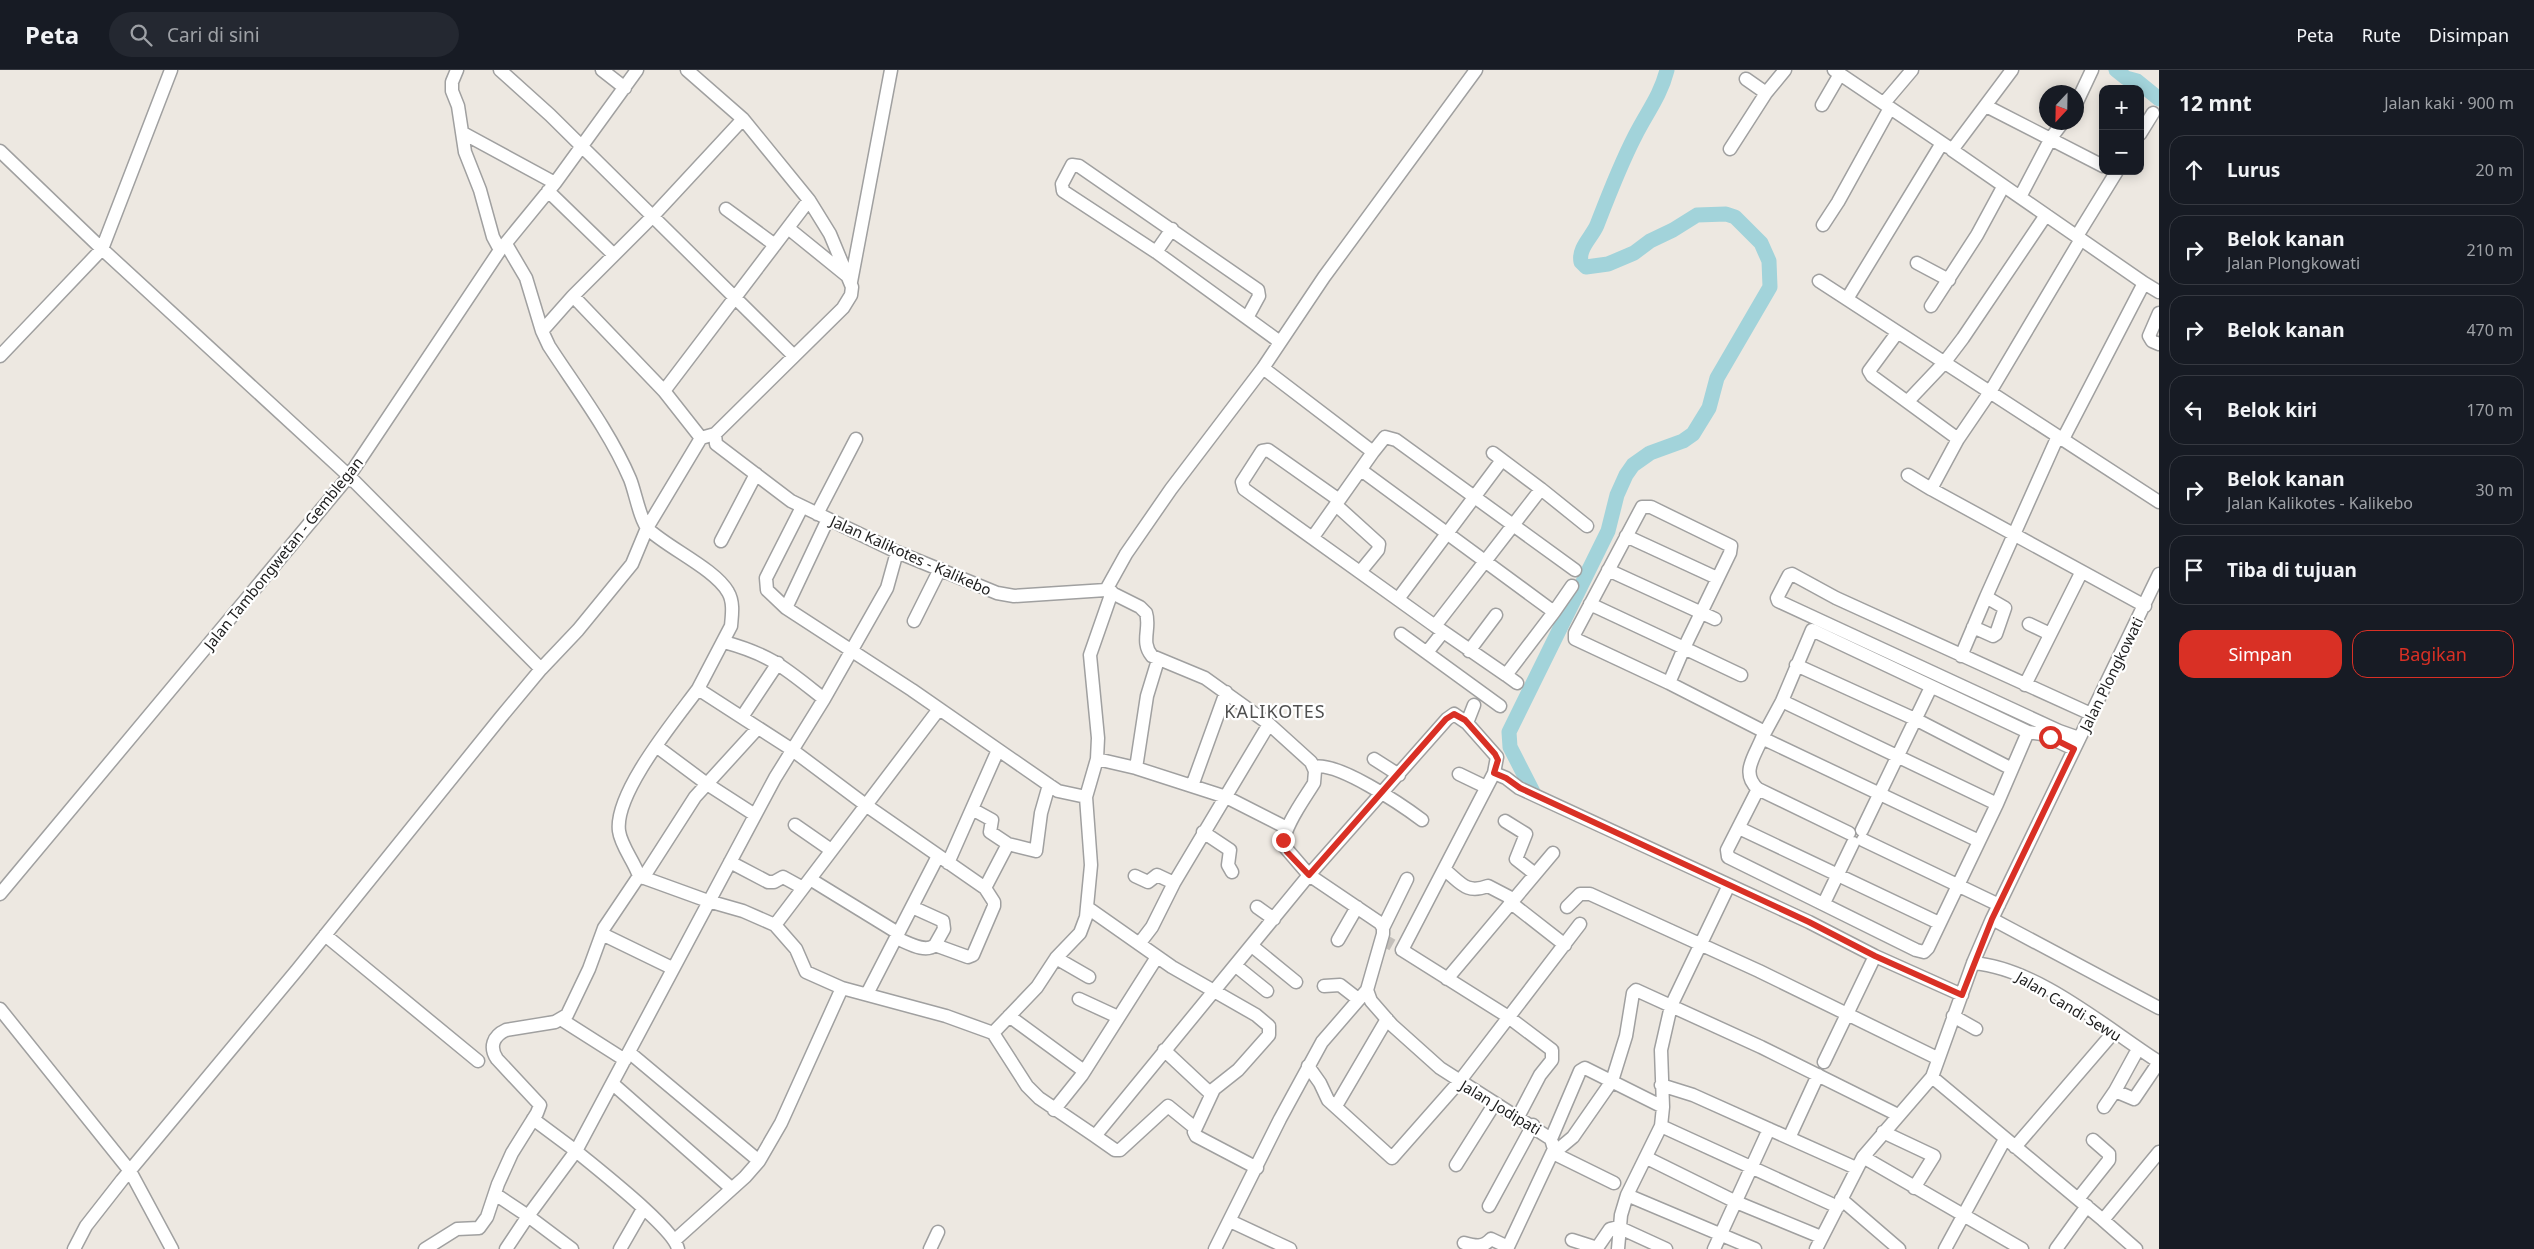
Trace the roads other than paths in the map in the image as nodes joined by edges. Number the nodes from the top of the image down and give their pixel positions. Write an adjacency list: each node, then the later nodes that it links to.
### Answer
1 (170, 70): 46 (street)
2 (457, 70): 25 (street)
3 (500, 70): 28 (street)
4 (602, 70): 16 (street)
5 (637, 70): 16 (street, Jalan Tambongwetan - Gemblegan)
6 (687, 70): 22 (street)
7 (891, 70): 50 (street)
8 (1476, 70): 63 (street)
9 (1785, 70): 17 (street)
10 (1912, 70): 19 (street)
11 (2092, 70): 15 (street)
12 (1837, 72): 18 (street); 19 (street)
13 (2007, 72): 20 (street)
14 (1746, 79): 17 (street)
15 (2084, 87)
16 (625, 88): 28 (street, Jalan Tambongwetan - Gemblegan)
17 (1766, 93): 29 (street)
18 (1822, 105)
19 (1887, 106): 27 (street); 40 (street)
20 (1986, 106): 26 (street); 27 (street)
21 (2153, 113): 24 (street)
22 (743, 119): 36 (street); 39 (street)
23 (2057, 130): 26 (street)
24 (2142, 130)
25 (463, 133): 33 (street); 45 (street)
26 (2051, 138): 31 (street); 35 (street)
27 (1947, 147): 34 (street); 57 (street)
28 (581, 148): 33 (street, Jalan Tambongwetan - Gemblegan); 39 (street)
29 (1730, 149)
30 (0, 151): 46 (street)
31 (2099, 164)
32 (2113, 175): 43 (street)
33 (551, 187): 45 (street, Jalan Tambongwetan - Gemblegan); 48 (street)
34 (2003, 187): 35 (street); 51 (street)
35 (2020, 197): 38 (street)
36 (809, 200): 41 (street); 50 (street)
37 (726, 209): 44 (street)
38 (2046, 215): 43 (street); 67 (street)
39 (653, 216): 48 (street); 56 (street)
40 (1823, 225)
41 (788, 228): 44 (street); 50 (street)
42 (1172, 229): 47 (street); 47 (street); 60 (street)
43 (2079, 237): 53 (street); 70 (street)
44 (775, 245): 56 (street)
45 (503, 247): 61 (street); 81 (street, Jalan Tambongwetan - Gemblegan)
46 (102, 249): 65 (street); 81 (street)
47 (1156, 252): 60 (street)
48 (614, 255): 55 (street)
49 (1917, 262): 51 (street)
50 (850, 280): 66 (street)
51 (1949, 280): 58 (street)
52 (1819, 281): 57 (street)
53 (2144, 283): 54 (street); 74 (street)
54 (2159, 292)
55 (573, 296): 61 (street); 69 (street)
56 (736, 298): 66 (street); 69 (street)
57 (1847, 299): 62 (street)
58 (1931, 306)
59 (2159, 314): 64 (street)
60 (1247, 318): 63 (street)
61 (542, 331): 91 (street)
62 (1897, 333): 67 (street); 71 (street)
63 (1280, 342): 68 (street)
64 (2159, 344)
65 (0, 356)
66 (794, 356): 72 (street)
67 (1944, 363): 70 (street); 71 (street)
68 (1263, 368): 77 (street); 107 (street)
69 (664, 391): 73 (street)
70 (1990, 392): 74 (street); 76 (street)
71 (1908, 401): 76 (street)
72 (715, 434): 73 (street); 79 (street, Jalan Kalikotes - Kalikebo)
73 (701, 438): 91 (street)
74 (2060, 438): 85 (street); 94 (street)
75 (856, 439): 88 (street)
76 (1958, 439): 83 (street)
77 (1373, 452): 78 (street); 84 (street)
78 (1361, 470): 86 (street); 92 (street)
79 (756, 474): 87 (street, Jalan Kalikotes - Kalikebo); 96 (street)
80 (1908, 475): 83 (street)
81 (349, 476): 132 (street); 206 (street, Jalan Tambongwetan - Gemblegan)
82 (1541, 489): 84 (street); 89 (street); 90 (street)
83 (1930, 489): 94 (street)
84 (1474, 497): 89 (street); 92 (street)
85 (2159, 502)
86 (1337, 503): 95 (street); 95 (street); 102 (street)
87 (802, 507): 88 (street, Jalan Kalikotes - Kalikebo); 112 (street)
88 (822, 516): 97 (street, Jalan Kalikotes - Kalikebo); 112 (street)
89 (1513, 524): 98 (street); 100 (street)
90 (1587, 526)
91 (647, 528): 123 (street); 132 (street)
92 (1446, 533): 98 (street); 109 (street)
93 (1626, 536): 101 (street); 105 (street); 105 (street)
94 (2012, 536): 103 (street); 108 (street)
95 (1313, 537): 102 (street)
96 (721, 541)
97 (897, 552): 99 (street, Jalan Kalikotes - Kalikebo); 125 (street)
98 (1485, 562): 113 (street); 120 (street)
99 (940, 569): 107 (street, Jalan Kalikotes - Kalikebo); 117 (street)
100 (1575, 570)
101 (1608, 570): 110 (street); 114 (street)
102 (1360, 572): 109 (street)
103 (2081, 573): 111 (street); 122 (street)
104 (2159, 574): 111 (street, Jalan Plongkowati)
105 (1717, 578): 114 (street)
106 (1572, 586): 113 (street)
107 (1109, 591): 129 (street); 159 (street)
108 (1986, 598): 119 (street); 119 (street)
109 (1398, 599): 120 (street)
110 (1590, 604): 124 (street); 136 (street)
111 (2145, 606): 146 (street, Jalan Plongkowati)
112 (786, 608): 125 (street)
113 (1554, 612): 133 (street)
114 (1700, 613): 116 (street); 124 (street)
115 (1496, 614): 127 (street)
116 (1715, 619)
117 (914, 621)
118 (2029, 624): 122 (street)
119 (1973, 627): 128 (street)
120 (1439, 629): 126 (street); 127 (street)
121 (1401, 634): 126 (street)
122 (2050, 634): 137 (street)
123 (724, 642): 130 (street); 139 (street)
124 (1684, 648): 134 (street); 136 (street)
125 (851, 650): 141 (street); 145 (street)
126 (1428, 651): 144 (street)
127 (1469, 651): 133 (street)
128 (1961, 656): 137 (street); 154 (street)
129 (1158, 660): 140 (street); 162 (street)
130 (778, 662): 141 (street); 147 (street)
131 (1796, 665): 138 (street); 142 (street); 148 (street)
132 (541, 669): 223 (street)
133 (1506, 675): 135 (street)
134 (1740, 675)
135 (1517, 683)
136 (1669, 683): 153 (street)
137 (2025, 685): 146 (street)
138 (1931, 687): 148 (street); 152 (street)
139 (698, 689): 147 (street); 155 (street)
140 (1226, 692): 150 (street); 169 (street)
141 (824, 699): 156 (street)
142 (1782, 700): 153 (street); 158 (street)
143 (1474, 706): 149 (street)
144 (1500, 706)
145 (939, 709): 157 (street); 177 (street)
146 (2091, 714): 154 (street, Jalan Plongkowati)
147 (742, 718): 151 (street)
148 (1916, 720): 158 (street); 163 (street)
149 (1467, 722): 164 (street); 166 (street)
150 (1269, 724): 161 (street); 175 (street)
151 (758, 728): 156 (street); 167 (street)
152 (2028, 732): 154 (street); 163 (street)
153 (1762, 733): 171 (street); 172 (street)
154 (2077, 744): 210 (street, Jalan Plongkowati)
155 (656, 746): 167 (street); 199 (street)
156 (791, 749): 177 (street); 179 (street)
157 (998, 750): 168 (street); 178 (street)
158 (1899, 756): 172 (street); 176 (street)
159 (1097, 759): 162 (street); 174 (street)
160 (1374, 759): 166 (street)
161 (1314, 767): 173 (street); 183 (street)
162 (1136, 768): 169 (street)
163 (2012, 769): 176 (street)
164 (1494, 773): 170 (street); 204 (street)
165 (1459, 774): 170 (street)
166 (1399, 775): 173 (street)
167 (707, 784): 179 (street); 199 (street)
168 (1049, 786): 174 (street); 188 (street)
169 (1192, 786): 175 (street)
170 (1486, 787): 193 (street)
171 (1758, 789): 184 (street); 186 (street)
172 (1879, 791): 186 (street); 187 (street)
173 (1382, 794): 180 (street); 197 (street)
174 (1086, 797): 215 (street)
175 (1226, 797): 183 (street); 185 (street)
176 (1997, 804): 187 (street)
177 (867, 806): 189 (street); 191 (street)
178 (972, 809): 188 (street); 191 (street)
179 (755, 815): 192 (street)
180 (1422, 820)
181 (1505, 821): 195 (street)
182 (795, 825): 189 (street)
183 (1287, 828): 197 (street)
184 (1739, 828): 196 (street); 209 (street)
185 (1204, 832): 194 (street); 201 (street)
186 (1857, 835): 196 (street); 203 (street)
187 (1979, 841): 203 (street)
188 (1008, 844): 205 (street)
189 (831, 850): 202 (street)
190 (1553, 853): 195 (street)
191 (943, 859): 205 (street); 211 (street)
192 (730, 862): 202 (street); 208 (street)
193 (1445, 870): 207 (street); 238 (street)
194 (1232, 872)
195 (1535, 874): 207 (street)
196 (1838, 874): 209 (street); 218 (street)
197 (1309, 875): 213 (street); 216 (street)
198 (1134, 876): 201 (street)
199 (641, 877): 208 (street); 222 (street)
200 (1407, 879): 221 (street)
201 (1174, 883): 226 (street)
202 (806, 884): 220 (street); 224 (street)
203 (1958, 884): 210 (street); 218 (street)
204 (1729, 885): 227 (street); 231 (street)
205 (985, 888): 228 (street)
206 (0, 894)
207 (1511, 900): 229 (street); 238 (street)
208 (708, 901): 220 (street); 236 (street)
209 (1824, 903): 218 (street)
210 (1999, 905): 217 (street, Jalan Plongkowati)
211 (912, 907): 224 (street); 228 (street)
212 (1257, 907): 216 (street)
213 (1358, 907): 221 (street); 225 (street)
214 (1567, 907): 227 (street)
215 (1088, 908): 226 (street); 233 (street)
216 (1274, 919): 230 (street)
217 (1992, 919): 234 (street, Jalan Plongkowati); 249 (street)
218 (1939, 923)
219 (1580, 924): 229 (street)
220 (775, 925): 241 (street)
221 (1383, 928): 245 (street)
222 (602, 934): 236 (street); 257 (street)
223 (325, 935): 265 (street); 302 (street)
224 (897, 936): 228 (street); 244 (street)
225 (1338, 940)
226 (1139, 944): 232 (street)
227 (1701, 944): 248 (street); 251 (street)
228 (935, 945)
229 (1566, 945): 253 (street)
230 (1252, 946): 235 (street); 239 (street)
231 (1875, 956): 246 (street); 251 (street)
232 (1157, 957): 243 (street); 255 (street)
233 (1056, 958): 237 (street); 252 (street)
234 (1973, 963): 246 (street, Jalan Plongkowati); 260 (street, Jalan Candi Sewu)
235 (1236, 966): 242 (street); 243 (street)
236 (672, 968): 263 (street)
237 (1088, 978)
238 (1447, 979): 253 (street)
239 (1296, 982)
240 (1324, 986): 245 (street)
241 (842, 988): 244 (street); 299 (street)
242 (1267, 991)
243 (1213, 992): 262 (street); 277 (street)
244 (868, 994): 259 (street)
245 (1362, 995): 256 (street, Jalan Jodipati); 268 (street)
246 (1962, 995): 254 (street, Jalan Plongkowati)
247 (1079, 999): 255 (street)
248 (1671, 1006): 270 (street); 272 (street); 275 (street)
249 (2159, 1008)
250 (0, 1010): 302 (street)
251 (1847, 1015): 264 (street); 266 (street)
252 (1009, 1016): 259 (street); 269 (street)
253 (1508, 1016): 273 (street); 284 (street)
254 (1953, 1016): 258 (street); 264 (street, Jalan Plongkowati)
255 (1118, 1017): 269 (street)
256 (1387, 1019): 273 (street, Jalan Jodipati); 279 (street)
257 (562, 1020): 263 (street); 285 (street)
258 (1976, 1029)
259 (993, 1033): 282 (street)
260 (2113, 1033): 261 (street, Jalan Candi Sewu); 294 (street)
261 (2138, 1049): 267 (street, Jalan Candi Sewu); 276 (street)
262 (1164, 1050): 277 (street); 291 (street)
263 (627, 1056): 274 (street); 299 (street)
264 (1937, 1058): 271 (street, Jalan Plongkowati)
265 (478, 1061)
266 (1824, 1062)
267 (2159, 1062): 276 (street)
268 (1308, 1066): 279 (street); 303 (street)
269 (1084, 1071): 282 (street)
270 (1818, 1075): 283 (street); 292 (street)
271 (1932, 1076): 283 (street, Jalan Plongkowati); 294 (street)
272 (1612, 1081): 280 (street); 295 (street); 295 (street)
273 (1459, 1082): 278 (street, Jalan Jodipati); 279 (street)
274 (613, 1084): 296 (street); 306 (street)
275 (1661, 1085): 280 (street); 289 (street)
276 (2115, 1090): 281 (street)
277 (1211, 1094): 288 (street)
278 (1495, 1103): 284 (street, Jalan Jodipati); 301 (street)
279 (1336, 1106)
280 (1663, 1107): 287 (street)
281 (2104, 1107)
282 (1054, 1110): 291 (street)
283 (1898, 1115): 290 (street, Jalan Plongkowati)
284 (1518, 1117): 286 (street, Jalan Jodipati)
285 (533, 1119): 296 (street); 308 (street)
286 (1533, 1125): 295 (street, Jalan Jodipati); 313 (street)
287 (1662, 1126): 298 (street); 304 (street)
288 (1195, 1128): 291 (street); 303 (street)
289 (1769, 1129): 292 (street); 304 (street)
290 (1883, 1132): 300 (street, Jalan Plongkowati); 307 (street)
291 (1095, 1136)
292 (1789, 1138): 300 (street)
293 (2093, 1140): 311 (street)
294 (2010, 1143): 311 (street); 316 (street)
295 (1553, 1147): 305 (street, Jalan Jodipati); 327 (street)
296 (576, 1151): 314 (street); 315 (street)
297 (2159, 1152): 318 (street)
298 (1647, 1158): 309 (street); 310 (street)
299 (759, 1161): 306 (street)
300 (1859, 1163): 307 (street); 312 (street, Jalan Plongkowati)
301 (1456, 1165)
302 (132, 1168): 328 (street); 329 (street)
303 (1257, 1168): 317 (street)
304 (1751, 1168): 310 (street); 312 (street)
305 (1614, 1183)
306 (731, 1188): 325 (street)
307 (1914, 1188): 316 (street)
308 (495, 1194): 315 (street); 330 (street)
309 (1627, 1195): 319 (street); 321 (street)
310 (1736, 1202): 321 (street); 322 (street)
311 (2082, 1202): 318 (street); 345 (street)
312 (1839, 1203): 322 (street, Jalan Plongkowati); 342 (street)
313 (1489, 1206)
314 (643, 1210): 325 (street); 333 (street)
315 (528, 1216): 331 (street); 332 (street)
316 (1962, 1216): 343 (street); 344 (street)
317 (1230, 1220): 335 (street); 336 (street)
318 (2104, 1220): 346 (street)
319 (1617, 1227): 326 (street); 337 (street); 338 (street)
320 (938, 1232): 334 (street)
321 (1721, 1234): 339 (street); 340 (street)
322 (1821, 1237): 341 (street, Jalan Plongkowati)
323 (1572, 1240): 326 (street)
324 (1464, 1243): 327 (street)
325 (677, 1245)
326 (1589, 1247)
327 (1507, 1248)
328 (74, 1249)
329 (172, 1249)
330 (425, 1249)
331 (506, 1249)
332 (572, 1249)
333 (620, 1249)
334 (930, 1249)
335 (1216, 1249)
336 (1290, 1249)
337 (1618, 1249)
338 (1666, 1249)
339 (1714, 1249)
340 (1755, 1249)
341 (1816, 1249)
342 (1899, 1249)
343 (1945, 1249)
344 (2022, 1249)
345 (2056, 1249)
346 (2136, 1249)

